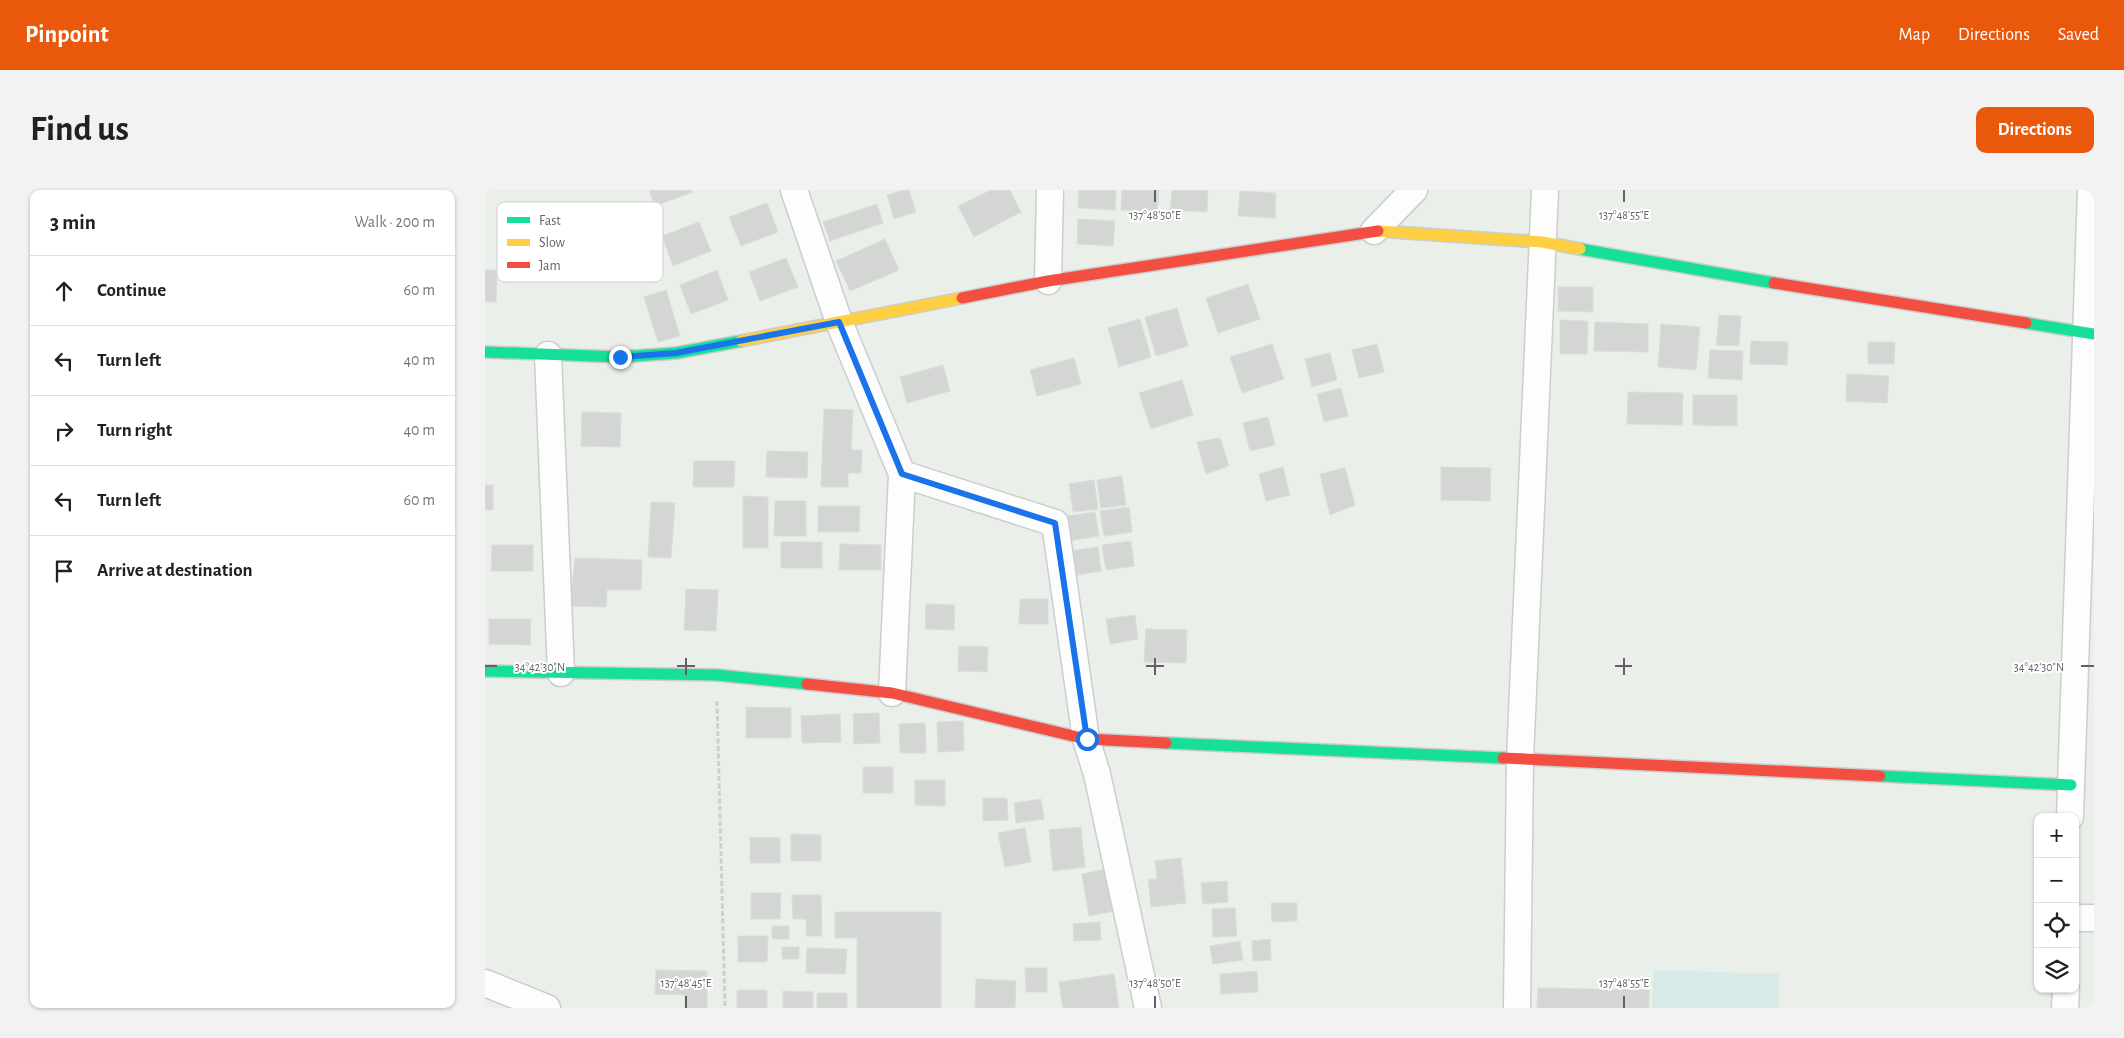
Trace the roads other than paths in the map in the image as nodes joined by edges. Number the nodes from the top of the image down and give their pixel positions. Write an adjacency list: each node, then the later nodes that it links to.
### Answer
1 (794, 190): 9 (street)
2 (1050, 190): 8 (street)
3 (1414, 190): 6 (street)
4 (1545, 190): 7 (street)
5 (2091, 190): 10 (street)
6 (1374, 231): 7 (street); 8 (street)
7 (1542, 242): 10 (street); 18 (street)
8 (1048, 282): 9 (street)
9 (839, 322): 12 (street); 13 (street)
10 (2090, 333): 19 (street)
11 (485, 352): 12 (street)
12 (548, 355): 15 (street)
13 (902, 474): 16 (street); 17 (street)
14 (485, 670): 15 (street)
15 (561, 673): 16 (street)
16 (892, 693): 17 (street)
17 (1087, 739): 18 (street); 26 (street)
18 (1520, 759): 19 (street); 27 (street)
19 (2071, 785): 20 (street)
20 (2070, 813)
21 (2079, 918): 22 (street)
22 (2094, 918)
23 (485, 983): 25 (street)
24 (2066, 993): 28 (street)
25 (547, 1008)
26 (1147, 1008)
27 (1517, 1008)
28 (2065, 1008)

